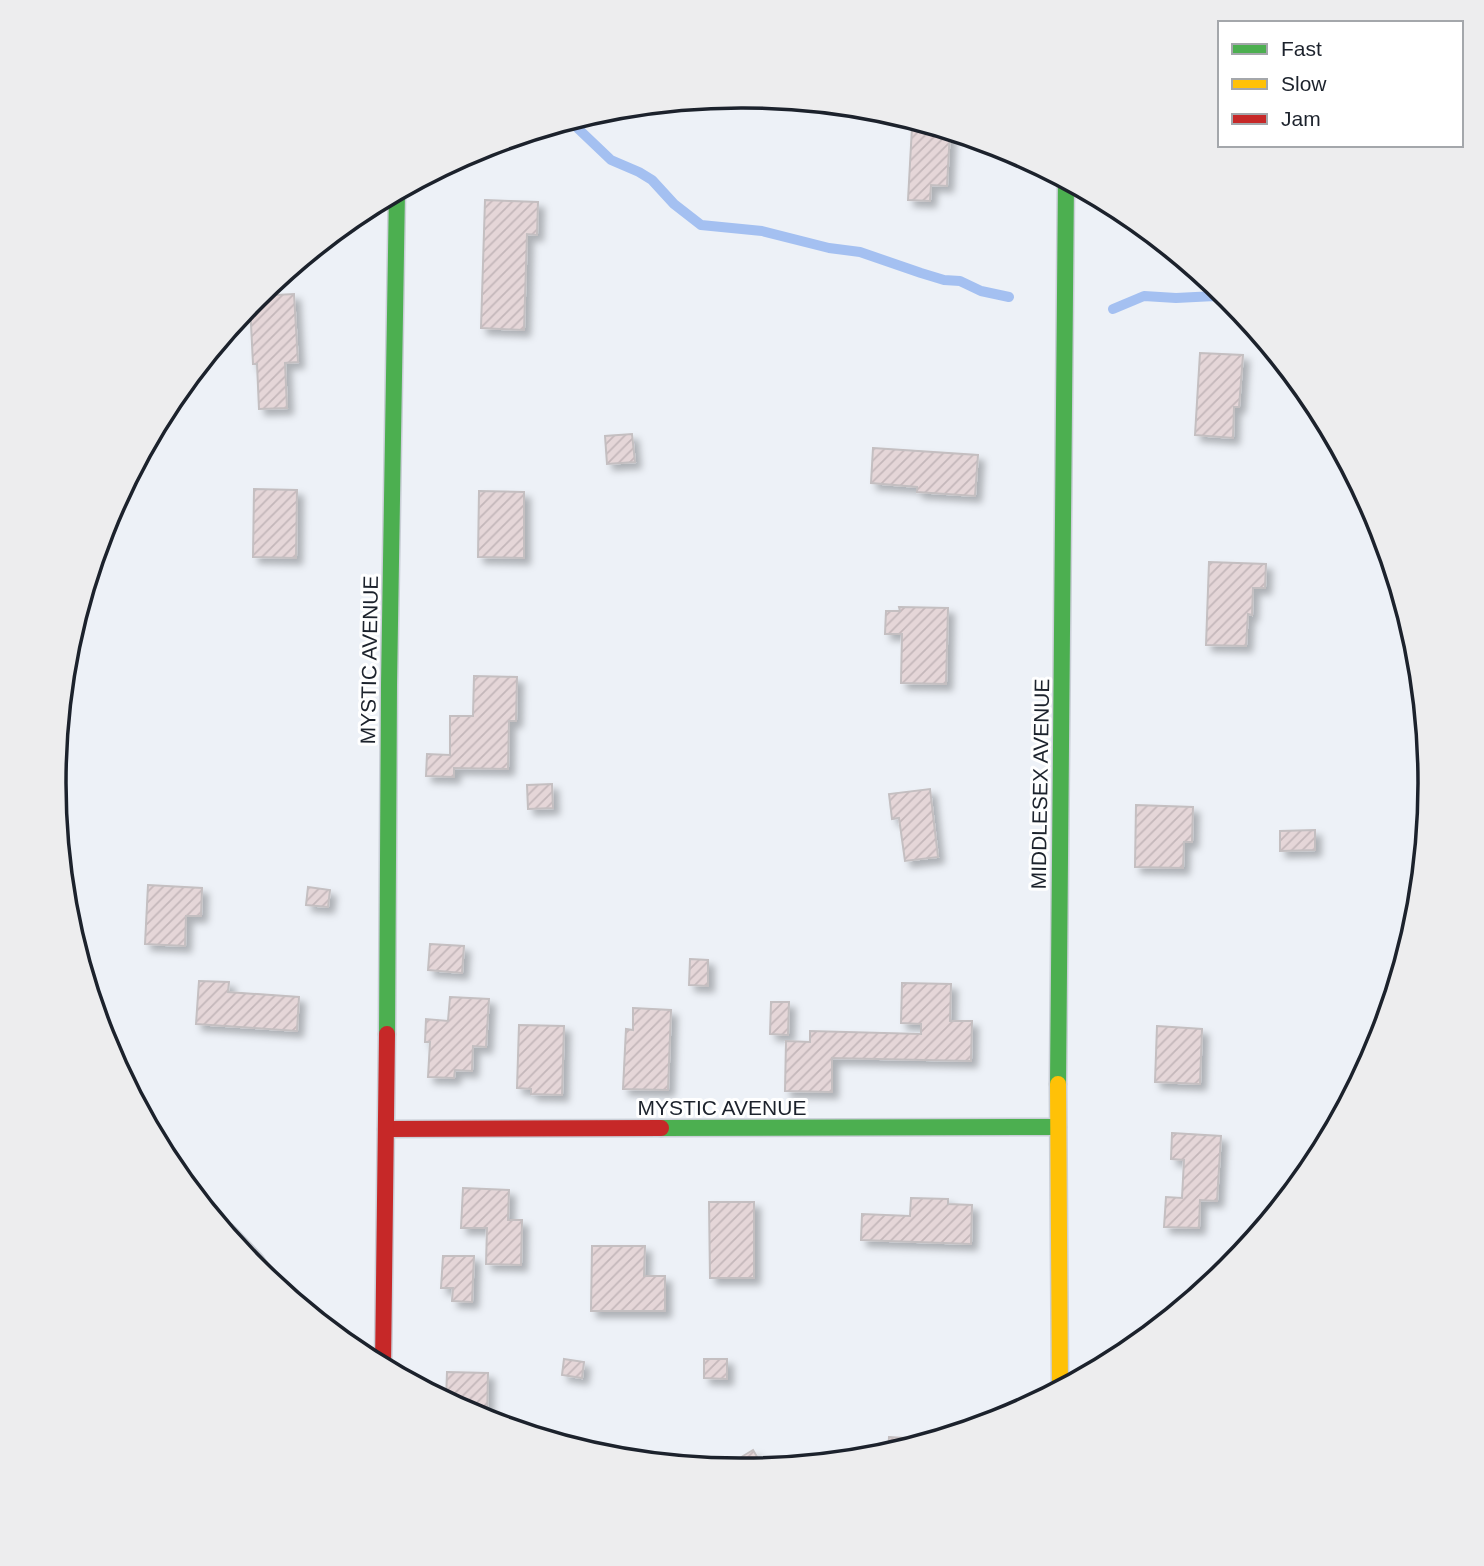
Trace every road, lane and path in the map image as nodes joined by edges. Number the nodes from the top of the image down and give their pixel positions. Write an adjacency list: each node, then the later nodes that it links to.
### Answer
1 (1066, 190): 3 (street, MIDDLESEX AVENUE)
2 (397, 202): 4 (street, MYSTIC AVENUE)
3 (1058, 1127): 4 (street, MYSTIC AVENUE); 6 (street, MIDDLESEX AVENUE)
4 (386, 1129): 5 (street, MYSTIC AVENUE)
5 (383, 1355)
6 (1060, 1379)

